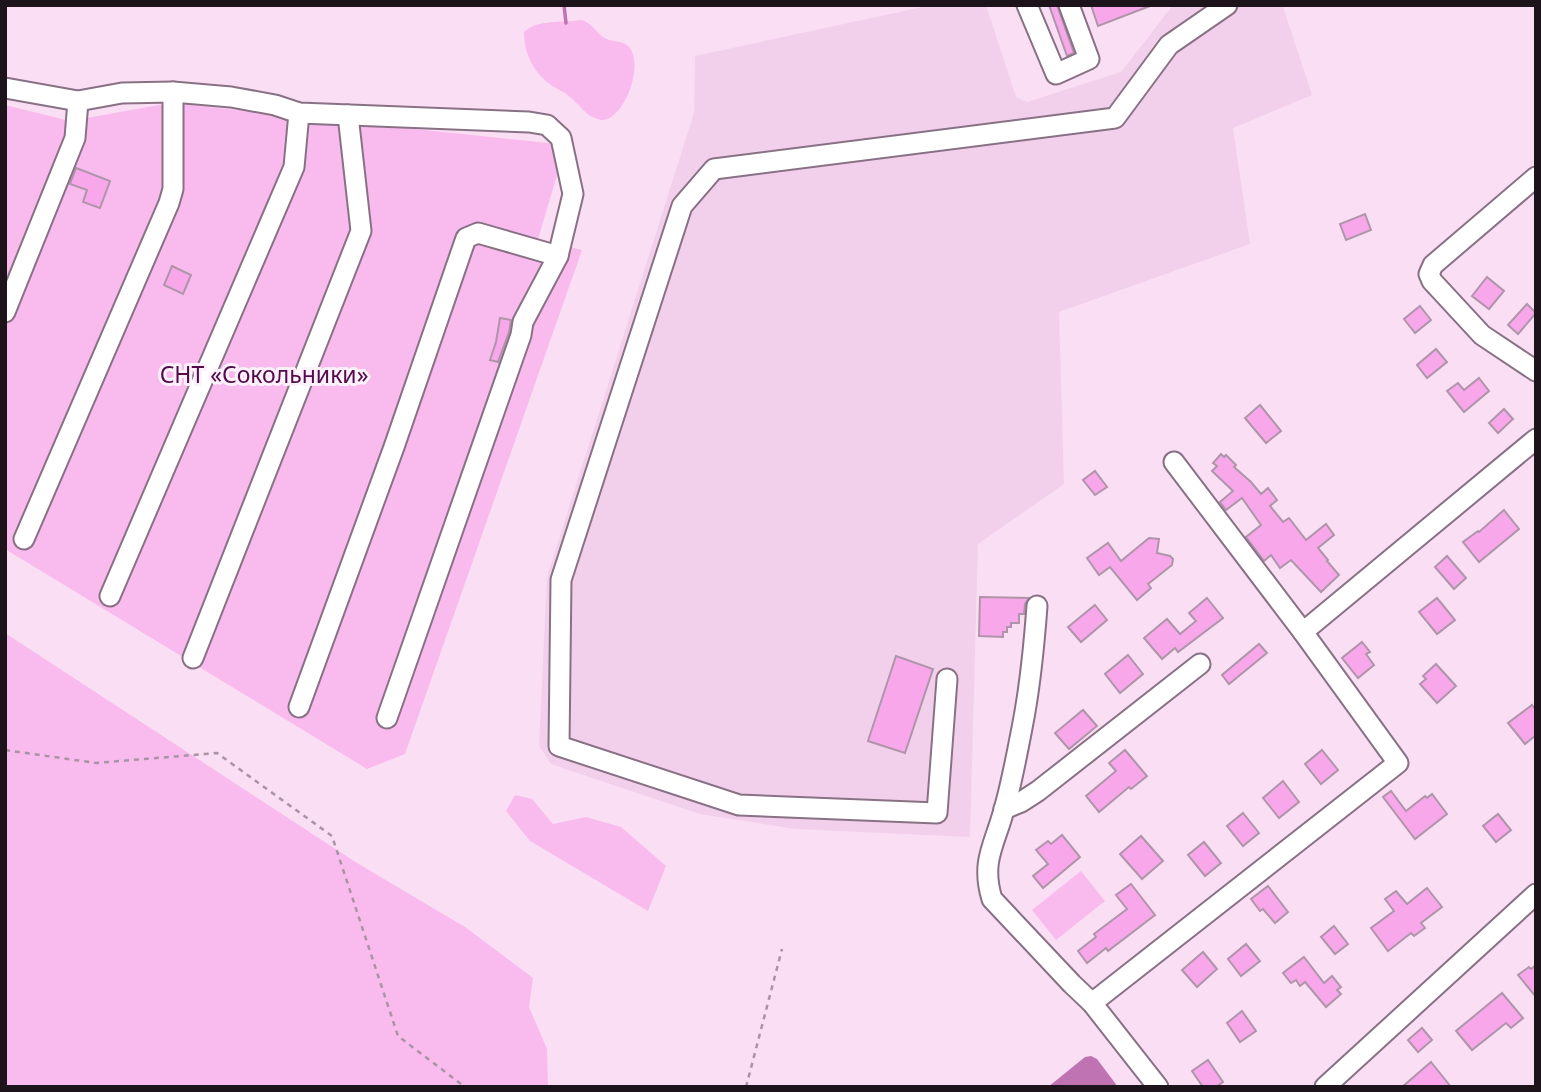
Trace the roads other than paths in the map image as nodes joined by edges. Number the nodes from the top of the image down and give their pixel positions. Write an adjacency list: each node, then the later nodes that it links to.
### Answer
1 (1027, 5): 2 (street)
2 (1069, 5)
3 (1227, 5): 21 (street)
4 (5, 88): 6 (street)
5 (173, 92): 6 (street); 7 (street); 15 (street)
6 (78, 101): 11 (street)
7 (299, 113): 8 (street); 16 (street)
8 (348, 115): 10 (street); 19 (street)
9 (1536, 177): 12 (street)
10 (558, 256): 22 (street); 23 (street)
11 (5, 312)
12 (1536, 371)
13 (1536, 439): 18 (street)
14 (1174, 461): 18 (street)
15 (24, 539)
16 (110, 596)
17 (1037, 606): 24 (street)
18 (1303, 632): 26 (street)
19 (192, 658)
20 (1200, 664): 24 (street)
21 (947, 679)
22 (299, 707)
23 (387, 718)
24 (1004, 809): 26 (street)
25 (1536, 894): 28 (street)
26 (1092, 1003): 27 (street)
27 (1158, 1087)
28 (1325, 1087)

